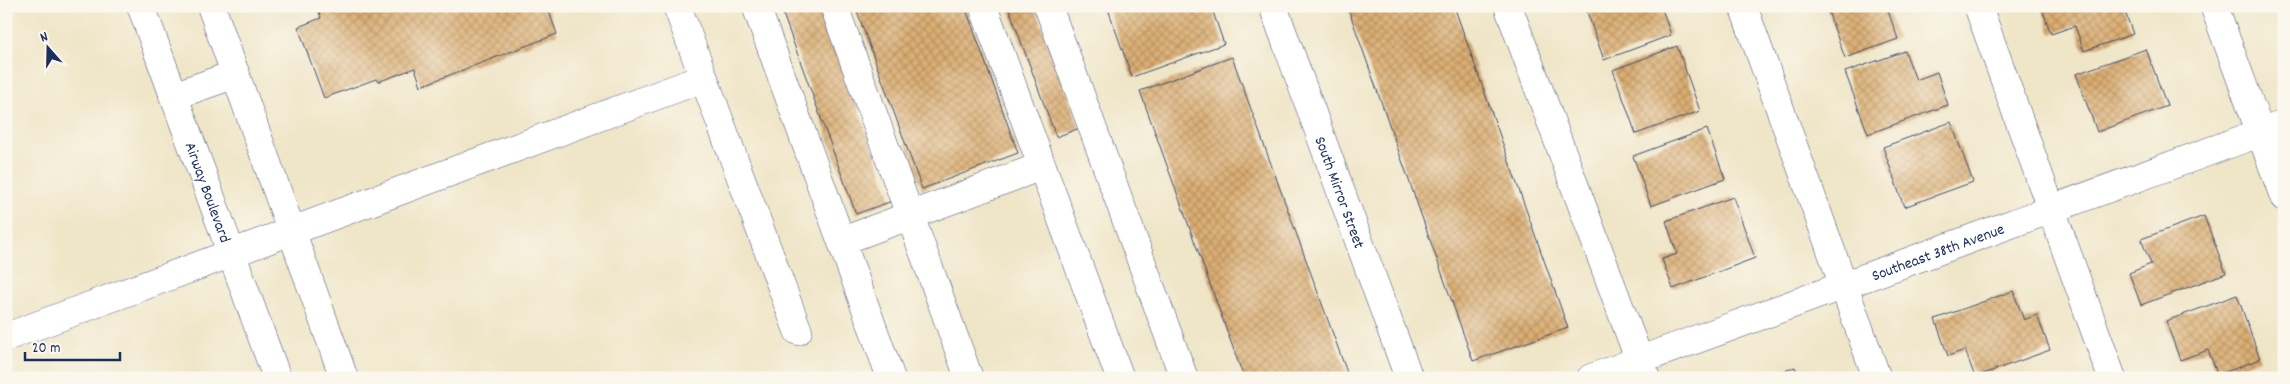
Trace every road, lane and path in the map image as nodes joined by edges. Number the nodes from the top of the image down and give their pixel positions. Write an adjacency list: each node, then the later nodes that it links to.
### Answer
1 (141, 6): 15 (street, Airway Boulevard)
2 (211, 6): 13 (street)
3 (676, 6): 14 (street)
4 (756, 6): 22 (street)
5 (834, 6): 20 (street)
6 (983, 6): 17 (street)
7 (1048, 6): 33 (street)
8 (1273, 6): 34 (street, South Mirror Street)
9 (1508, 6): 27 (street)
10 (1742, 6): 24 (street)
11 (1978, 6): 19 (street)
12 (2214, 6): 16 (street)
13 (236, 74): 15 (street); 21 (street)
14 (704, 78): 21 (street); 25 (street)
15 (173, 96): 23 (street, Airway Boulevard)
16 (2272, 129): 18 (street); 19 (street, Southeast 38th Avenue)
17 (1042, 166): 20 (street); 32 (street)
18 (2284, 197)
19 (2051, 208): 24 (street, Southeast 38th Avenue); 37 (street)
20 (910, 215): 22 (street); 31 (street)
21 (292, 230): 23 (street); 29 (street)
22 (842, 241): 30 (street)
23 (231, 253): 26 (street); 28 (street, Airway Boulevard)
24 (1844, 285): 27 (street, Southeast 38th Avenue); 36 (street)
25 (798, 331)
26 (6, 337)
27 (1643, 369): 35 (street, Southeast 38th Avenue)
28 (277, 378)
29 (344, 378)
30 (891, 378)
31 (970, 378)
32 (1120, 378)
33 (1184, 378)
34 (1409, 378)
35 (1591, 378)
36 (1877, 378)
37 (2112, 378)

